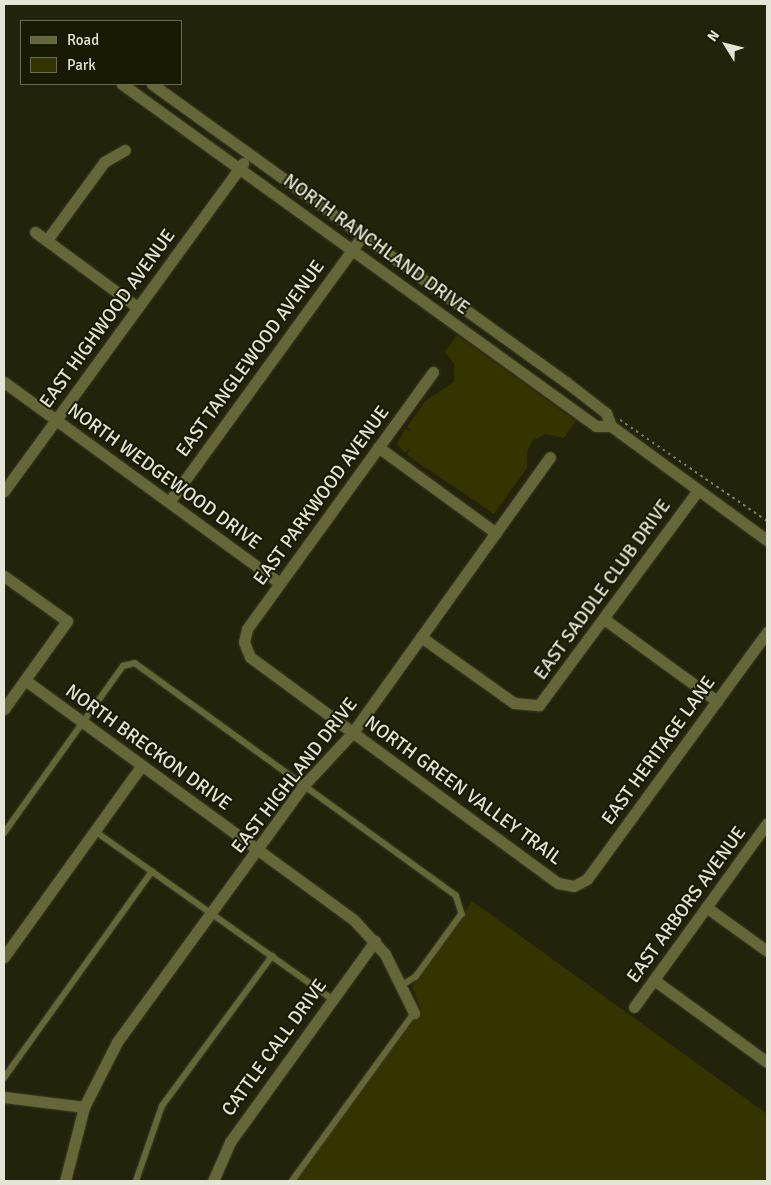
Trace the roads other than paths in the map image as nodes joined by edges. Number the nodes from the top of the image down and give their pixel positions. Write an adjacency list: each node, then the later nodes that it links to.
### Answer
1 (123, 85): 5 (street, NORTH RANCHLAND DRIVE)
2 (153, 85): 4 (street, NORTH RANCHLAND DRIVE)
3 (125, 150): 8 (street)
4 (250, 154): 5 (street, EAST HIGHWOOD AVENUE); 7 (street, NORTH RANCHLAND DRIVE)
5 (240, 168): 9 (street, NORTH RANCHLAND DRIVE); 10 (street, EAST HIGHWOOD AVENUE)
6 (35, 232): 8 (street)
7 (362, 236): 9 (street, EAST TANGLEWOOD AVENUE); 14 (street, NORTH RANCHLAND DRIVE)
8 (46, 240): 10 (street)
9 (351, 250): 14 (street, NORTH RANCHLAND DRIVE); 19 (street, EAST TANGLEWOOD AVENUE)
10 (137, 307): 13 (street, EAST HIGHWOOD AVENUE)
11 (433, 372): 15 (street, EAST PARKWOOD AVENUE)
12 (4, 382): 13 (street, NORTH WEDGEWOOD DRIVE)
13 (56, 420): 18 (street, EAST HIGHWOOD AVENUE); 19 (street, NORTH WEDGEWOOD DRIVE)
14 (611, 426): 17 (street, NORTH RANCHLAND DRIVE)
15 (378, 447): 20 (street); 23 (street, EAST PARKWOOD AVENUE)
16 (550, 457): 20 (street, EAST HIGHLAND DRIVE)
17 (698, 490): 21 (street, NORTH RANCHLAND DRIVE); 24 (street, EAST SADDLE CLUB DRIVE)
18 (4, 491)
19 (169, 502): 23 (street, NORTH WEDGEWOOD DRIVE)
20 (496, 533): 26 (street, EAST HIGHLAND DRIVE)
21 (767, 540)
22 (4, 576): 28 (street)
23 (280, 583): 27 (street, EAST PARKWOOD AVENUE)
24 (604, 619): 26 (street, EAST SADDLE CLUB DRIVE); 29 (street)
25 (767, 632): 29 (street, EAST HERITAGE LANE)
26 (421, 637): 32 (street, EAST HIGHLAND DRIVE)
27 (244, 642): 32 (street, NORTH GREEN VALLEY TRAIL)
28 (25, 680): 30 (street); 31 (street, NORTH BRECKON DRIVE)
29 (717, 700): 41 (street, EAST HERITAGE LANE)
30 (4, 709)
31 (84, 723): 33 (street, NORTH BRECKON DRIVE); 34 (lane); 37 (lane)
32 (352, 732): 34 (street, EAST HIGHLAND DRIVE); 41 (street, NORTH GREEN VALLEY TRAIL)
33 (142, 765): 36 (street); 39 (street, NORTH BRECKON DRIVE)
34 (304, 785): 39 (street, EAST HIGHLAND DRIVE); 49 (lane)
35 (767, 823): 38 (street, EAST ARBORS AVENUE)
36 (95, 831): 40 (lane); 47 (street)
37 (4, 833)
38 (763, 838): 42 (street, EAST ARBORS AVENUE)
39 (257, 850): 43 (street, EAST HIGHLAND DRIVE); 44 (street, NORTH BRECKON DRIVE)
40 (152, 871): 43 (lane); 54 (lane)
41 (574, 886)
42 (706, 907): 45 (street); 48 (street, EAST ARBORS AVENUE)
43 (212, 913): 46 (lane); 56 (street, EAST HIGHLAND DRIVE)
44 (375, 941): 49 (street, NORTH BRECKON DRIVE); 50 (street, CATTLE CALL DRIVE)
45 (767, 951)
46 (272, 956): 50 (lane); 58 (lane)
47 (4, 957)
48 (654, 980): 51 (street, EAST ARBORS AVENUE); 53 (street)
49 (403, 985): 52 (street, NORTH BRECKON DRIVE)
50 (332, 999): 59 (street, CATTLE CALL DRIVE)
51 (634, 1007)
52 (414, 1013): 60 (lane)
53 (767, 1062)
54 (4, 1078)
55 (4, 1097): 56 (street)
56 (84, 1107): 57 (street, EAST HIGHLAND DRIVE)
57 (65, 1181)
58 (136, 1181)
59 (213, 1181)
60 (292, 1181)

